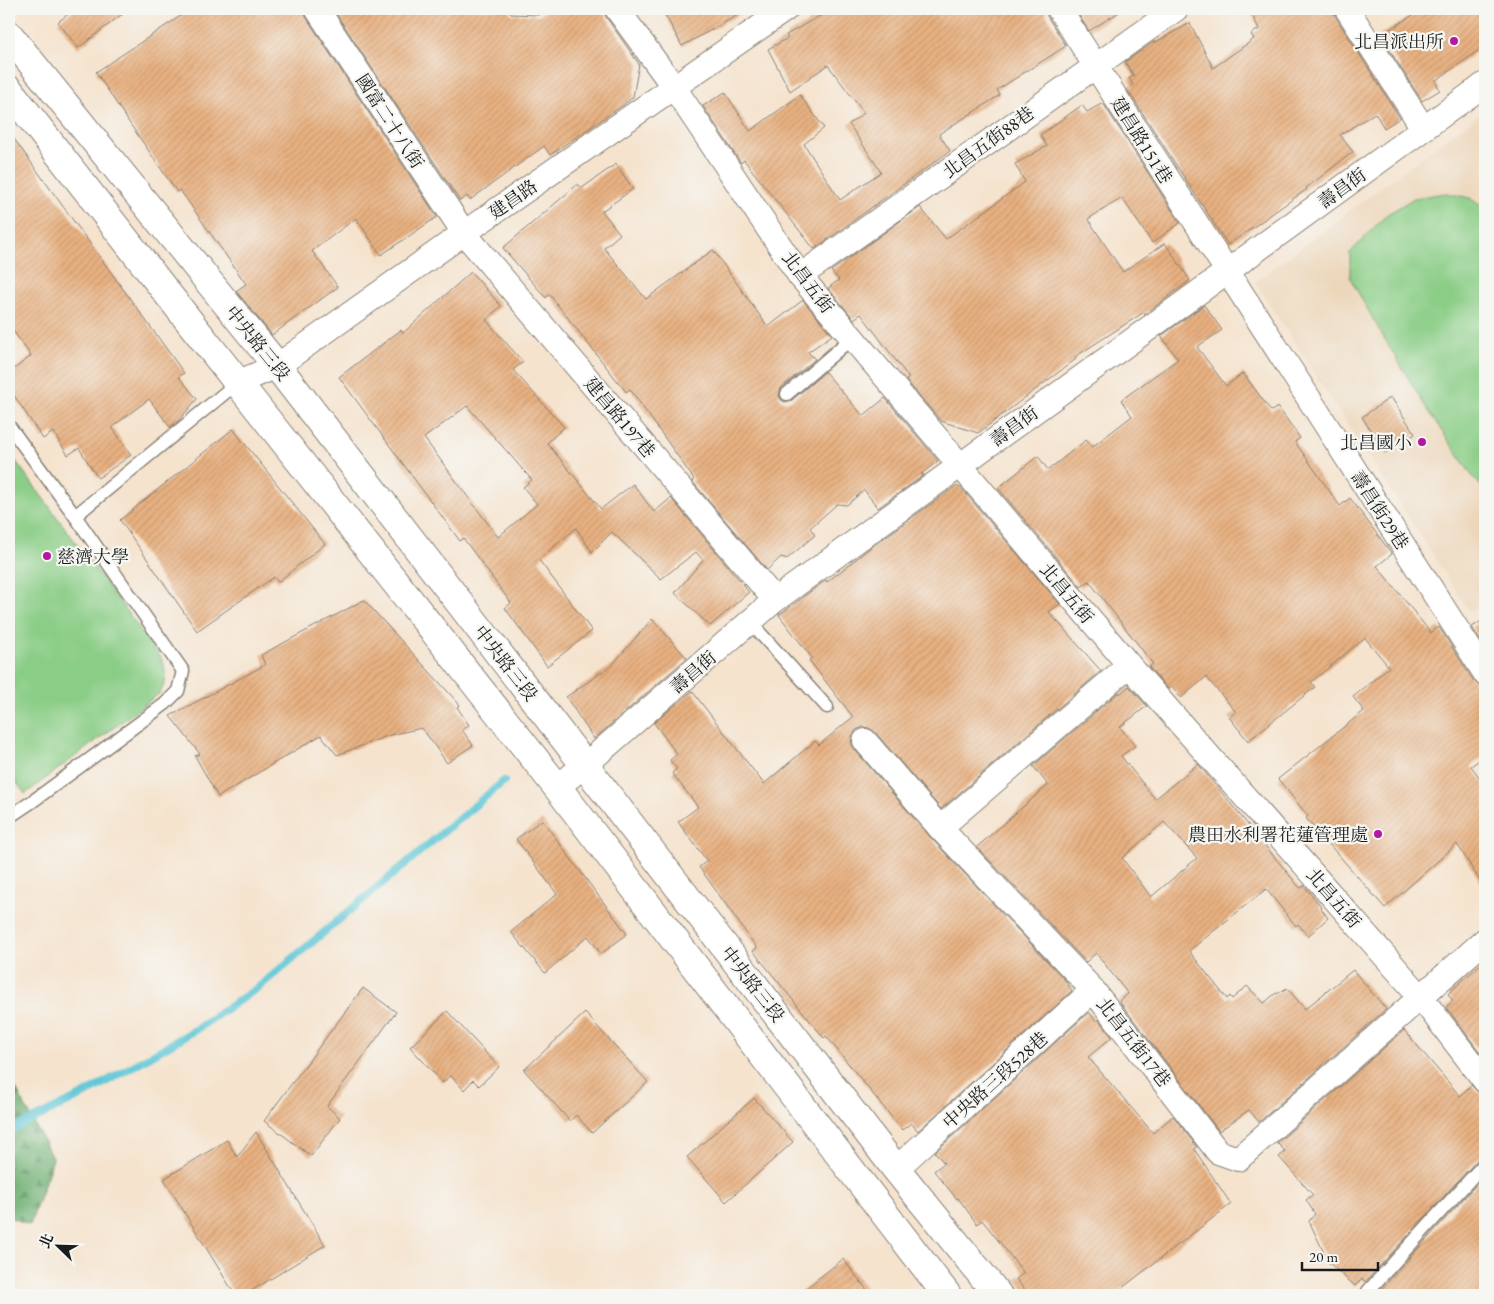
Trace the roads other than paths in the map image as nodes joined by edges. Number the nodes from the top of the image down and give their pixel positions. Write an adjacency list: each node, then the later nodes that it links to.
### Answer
1 (317, 9): 13 (street, 國富二十八街)
2 (617, 9): 10 (street, 北昌五街)
3 (786, 9): 10 (street, 建昌路)
4 (1058, 9): 8 (street, 建昌路151巷)
5 (1176, 9): 8 (street, 北昌五街88巷)
6 (1347, 9): 12 (street)
7 (9, 35): 17 (street, 中央路三段)
8 (1095, 66): 14 (street, 建昌路151巷); 15 (street, 北昌五街88巷)
9 (1485, 84): 12 (street, 壽昌街)
10 (674, 86): 13 (street, 建昌路); 15 (street, 北昌五街)
11 (9, 90): 18 (street, 中央路三段)
12 (1424, 128): 14 (street, 壽昌街)
13 (464, 233): 17 (street, 建昌路); 23 (street, 建昌路197巷)
14 (1226, 272): 21 (street, 壽昌街); 26 (street, 壽昌街29巷)
15 (800, 276): 16 (street, 北昌五街)
16 (852, 338): 19 (lane); 21 (street, 北昌五街)
17 (277, 366): 18 (street, 建昌路); 29 (street, 中央路三段)
18 (237, 383): 22 (lane); 30 (street, 中央路三段)
19 (787, 394)
20 (9, 426): 22 (lane)
21 (959, 466): 23 (street, 壽昌街); 25 (street, 北昌五街)
22 (75, 516): 31 (lane)
23 (775, 600): 24 (street, 壽昌街)
24 (750, 622): 27 (lane); 29 (street, 壽昌街)
25 (1128, 665): 32 (street); 35 (street, 北昌五街)
26 (1485, 673)
27 (827, 707)
28 (865, 741): 32 (street, 北昌五街17巷)
29 (585, 765): 30 (street, 壽昌街); 38 (street, 中央路三段)
30 (557, 787): 39 (street, 中央路三段)
31 (9, 817)
32 (940, 828): 34 (street, 北昌五街17巷)
33 (1485, 940): 35 (street)
34 (1093, 990): 35 (street, 北昌五街17巷); 38 (street, 中央路三段528巷)
35 (1420, 996): 36 (street, 北昌五街)
36 (1485, 1081)
37 (1485, 1163): 41 (lane)
38 (896, 1169): 40 (street, 中央路三段)
39 (947, 1295)
40 (998, 1295)
41 (1370, 1295)

